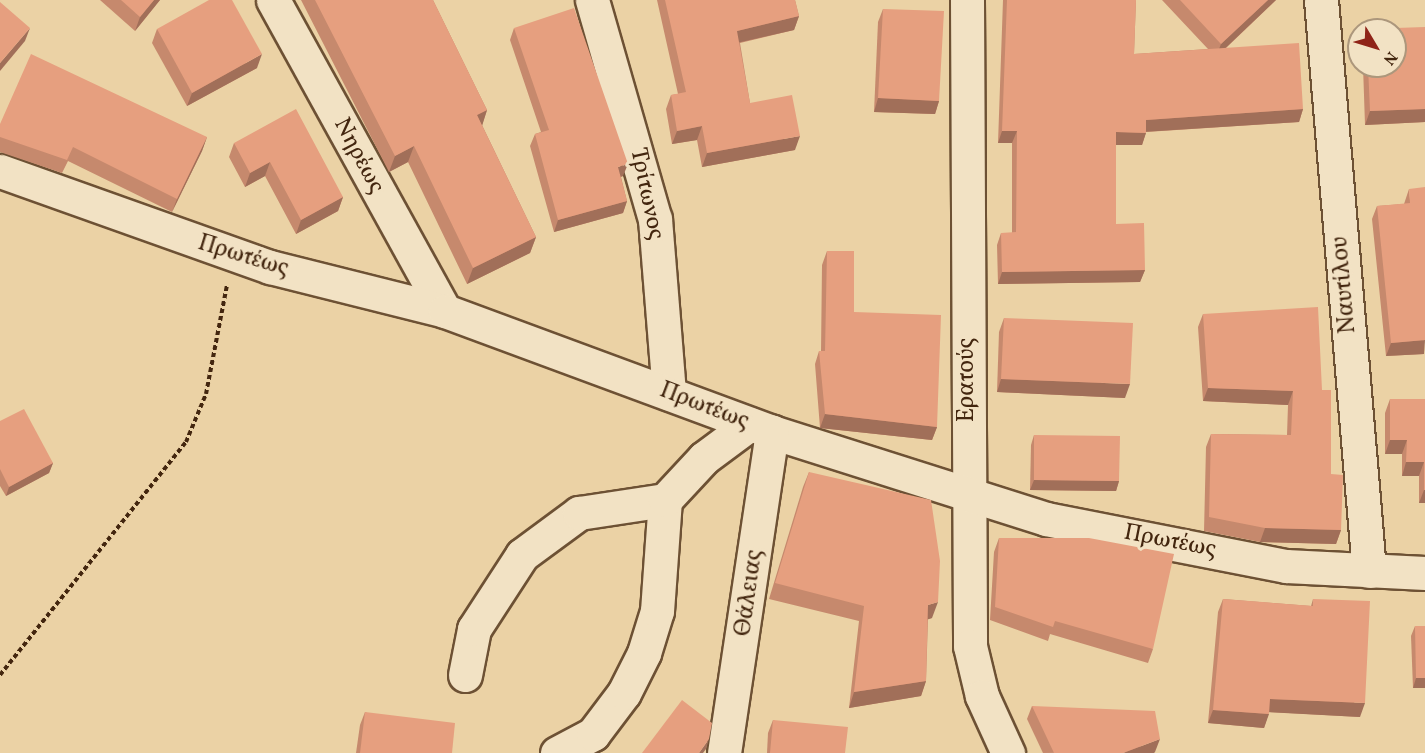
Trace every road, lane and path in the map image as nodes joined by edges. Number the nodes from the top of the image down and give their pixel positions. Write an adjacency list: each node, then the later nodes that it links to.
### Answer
1 (273, 0): 7 (street, Νηρέως)
2 (592, 0): 8 (street, Τρίτωνος)
3 (967, 0): 10 (street, Ερατούς)
4 (1321, 0): 12 (street, Ναυτίλου)
5 (0, 171): 6 (street, Πρωτέως)
6 (232, 255): 7 (street, Πρωτέως); 14 (path)
7 (445, 311): 8 (street, Πρωτέως)
8 (669, 393): 9 (street, Πρωτέως)
9 (761, 428): 10 (street, Πρωτέως); 11 (street); 17 (street, Θάλειας)
10 (968, 492): 12 (street, Πρωτέως); 18 (street, Ερατούς)
11 (665, 500): 15 (street); 16 (street)
12 (1369, 571): 13 (street, Πρωτέως)
13 (1425, 573)
14 (0, 675)
15 (465, 675)
16 (557, 753)
17 (724, 753)
18 (1008, 753)

